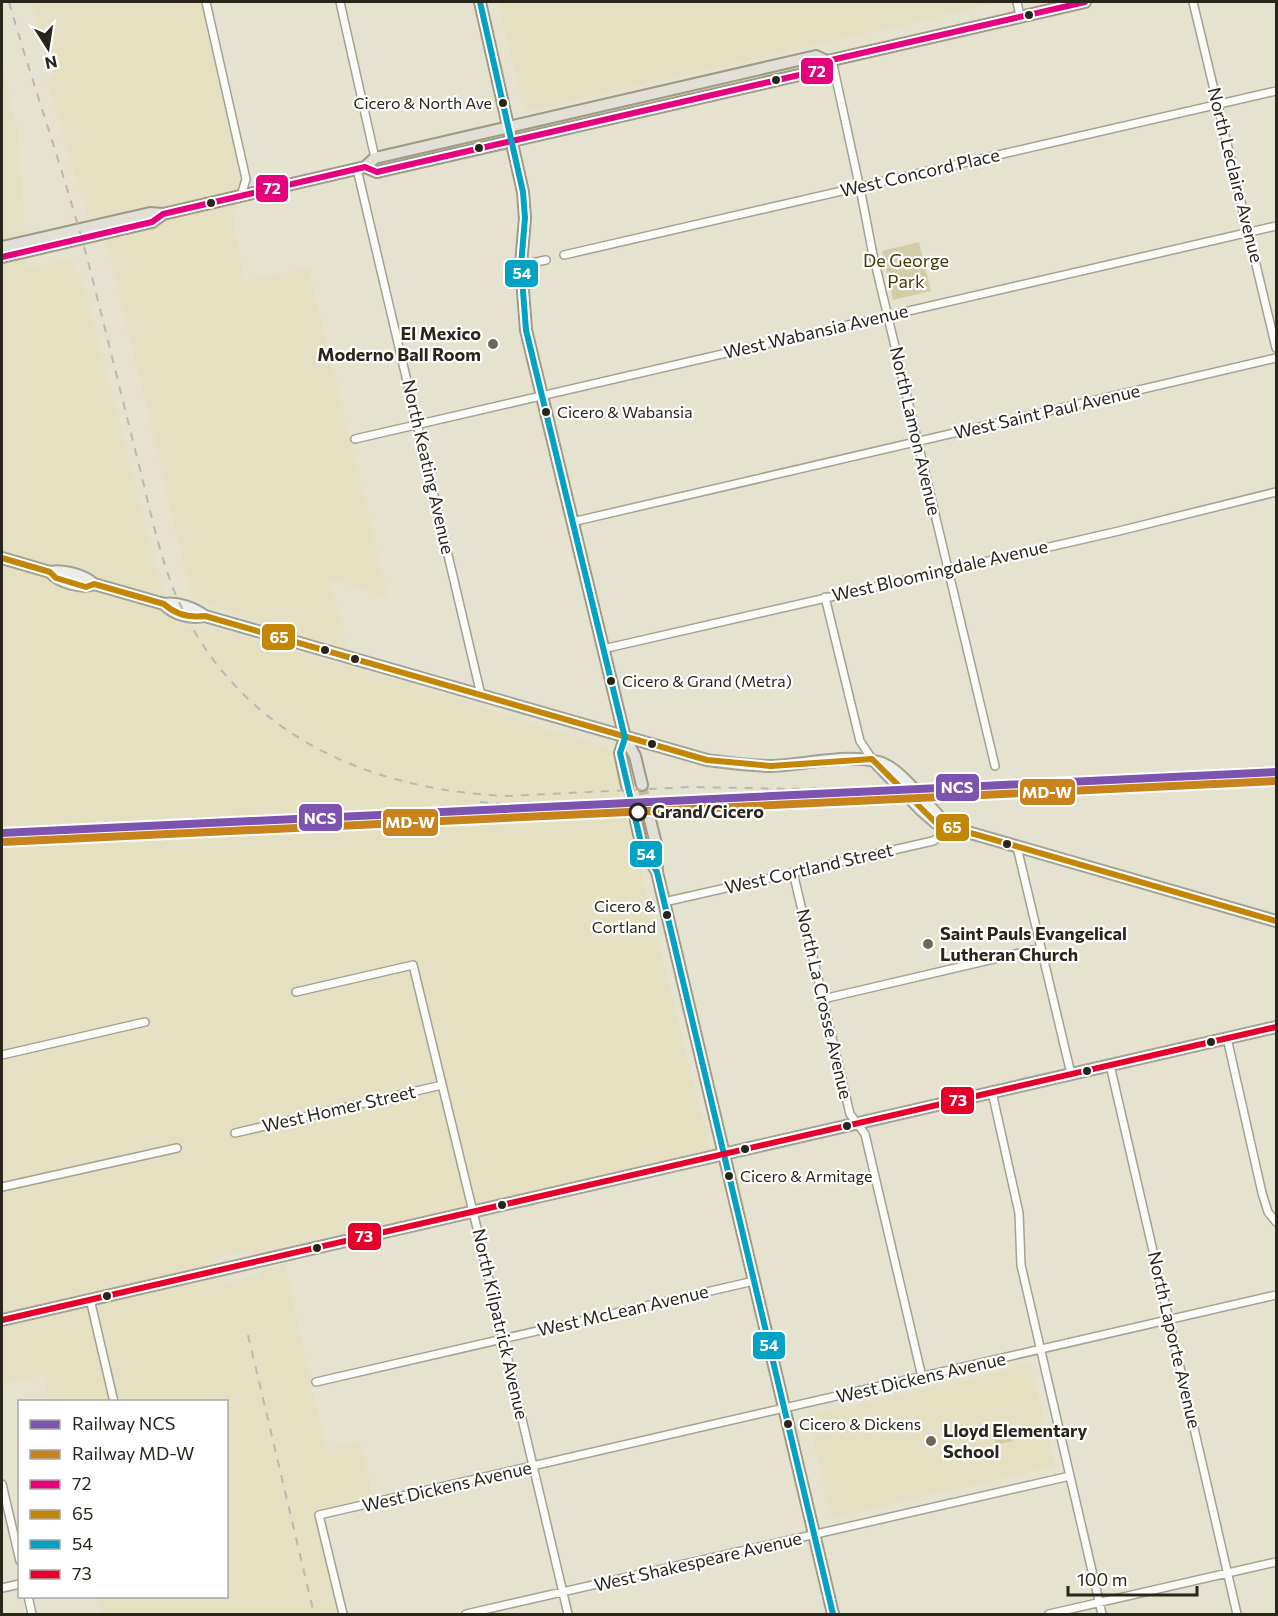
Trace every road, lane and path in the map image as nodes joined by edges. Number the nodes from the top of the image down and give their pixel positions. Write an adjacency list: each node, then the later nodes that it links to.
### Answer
1 (206, 2): 16 (street)
2 (340, 2): 13 (street)
3 (480, 2): 11 (main road)
4 (1017, 2): 7 (street)
5 (1085, 2): 7 (main road)
6 (1193, 2): 10 (street, North Leclaire Avenue)
7 (1020, 16): 8 (main road)
8 (829, 61): 11 (main road); 12 (main road); 15 (street, North Lamon Avenue)
9 (1276, 91): 10 (street, West Concord Place)
10 (1218, 104): 15 (street, West Concord Place); 19 (street, North Leclaire Avenue)
11 (509, 127): 12 (main road); 13 (main road)
12 (512, 141): 14 (main road); 24 (main road)
13 (375, 158): 14 (main road)
14 (361, 168): 16 (main road); 29 (street, North Keating Avenue)
15 (860, 187): 21 (street, West Concord Place); 25 (street, North Lamon Avenue)
16 (241, 196): 17 (main road)
17 (163, 214): 20 (main road); 22 (main road)
18 (1276, 226): 19 (street, West Wabansia Avenue)
19 (1248, 232): 25 (street, West Wabansia Avenue); 26 (street, North Leclaire Avenue)
20 (2, 248)
21 (564, 255)
22 (2, 256)
23 (546, 260): 24 (street)
24 (521, 264): 28 (main road)
25 (887, 316): 28 (street, West Wabansia Avenue); 31 (street, North Lamon Avenue)
26 (1276, 348)
27 (1276, 358): 31 (street, West Saint Paul Avenue)
28 (542, 395): 29 (street, West Wabansia Avenue); 33 (main road)
29 (417, 424): 30 (street, West Wabansia Avenue); 38 (street, North Keating Avenue)
30 (355, 439)
31 (917, 442): 33 (street, West Saint Paul Avenue); 35 (street, North Lamon Avenue)
32 (1276, 492): 35 (street, West Bloomingdale Avenue)
33 (572, 522): 37 (main road)
34 (2, 558): 38 (main road)
35 (948, 568): 36 (street, West Bloomingdale Avenue); 41 (street, North Lamon Avenue)
36 (825, 597): 37 (street, West Bloomingdale Avenue); 40 (street)
37 (603, 649): 39 (main road)
38 (481, 695): 39 (main road)
39 (625, 738): 40 (main road); 42 (main road); 43 (main road)
40 (872, 759): 46 (main road)
41 (995, 766)
42 (642, 785)
43 (627, 786)
44 (650, 820): 48 (main road)
45 (636, 821): 48 (main road)
46 (952, 829): 47 (main road); 49 (street, West Cortland Street)
47 (1017, 847): 51 (main road); 52 (street)
48 (657, 872): 50 (main road)
49 (793, 872): 50 (street, West Cortland Street); 54 (street, North La Crosse Avenue)
50 (664, 902): 66 (main road)
51 (1276, 921)
52 (1041, 948): 54 (street); 60 (street)
53 (296, 992): 61 (street, North Kilpatrick Avenue)
54 (822, 999): 63 (street, North La Crosse Avenue)
55 (146, 1022): 58 (street)
56 (1276, 1027): 57 (main road)
57 (1227, 1038): 59 (main road); 69 (street)
58 (2, 1055)
59 (1110, 1065): 60 (main road); 74 (street, North Laporte Avenue)
60 (1071, 1074): 62 (main road)
61 (442, 1085): 64 (street, West Homer Street); 68 (street, North Kilpatrick Avenue)
62 (992, 1092): 63 (main road); 76 (street)
63 (856, 1123): 66 (main road); 77 (street, North La Crosse Avenue)
64 (236, 1133)
65 (177, 1148): 67 (street)
66 (724, 1154): 68 (main road); 70 (main road)
67 (2, 1187)
68 (474, 1212): 72 (main road); 75 (street, North Kilpatrick Avenue)
69 (1276, 1222)
70 (754, 1281): 75 (street, West McLean Avenue); 80 (main road)
71 (1276, 1295): 74 (street, West Dickens Avenue)
72 (90, 1299): 73 (main road); 79 (street)
73 (2, 1320)
74 (1169, 1320): 76 (street, West Dickens Avenue); 87 (street, North Laporte Avenue)
75 (504, 1338): 78 (street, West McLean Avenue); 81 (street, North Kilpatrick Avenue)
76 (1041, 1350): 77 (street, West Dickens Avenue); 82 (street)
77 (922, 1377): 80 (street, West Dickens Avenue)
78 (316, 1382)
79 (114, 1400)
80 (784, 1409): 81 (street, West Dickens Avenue); 84 (main road)
81 (534, 1467): 90 (street, North Kilpatrick Avenue); 94 (street, West Dickens Avenue)
82 (1070, 1476): 84 (street, West Shakespeare Avenue); 92 (street)
83 (2, 1484): 85 (street)
84 (814, 1536): 90 (street, West Shakespeare Avenue); 97 (main road)
85 (18, 1552)
86 (1276, 1562): 87 (street)
87 (1227, 1574): 92 (street); 100 (street, North Laporte Avenue)
88 (18, 1584): 89 (street)
89 (2, 1588)
90 (563, 1592): 95 (street, West Shakespeare Avenue); 96 (street, North Kilpatrick Avenue)
91 (28, 1598): 93 (street)
92 (1100, 1603): 98 (street); 99 (street)
93 (32, 1614)
94 (343, 1614)
95 (466, 1614)
96 (568, 1614)
97 (832, 1614)
98 (1049, 1614)
99 (1102, 1614)
100 (1237, 1614)

